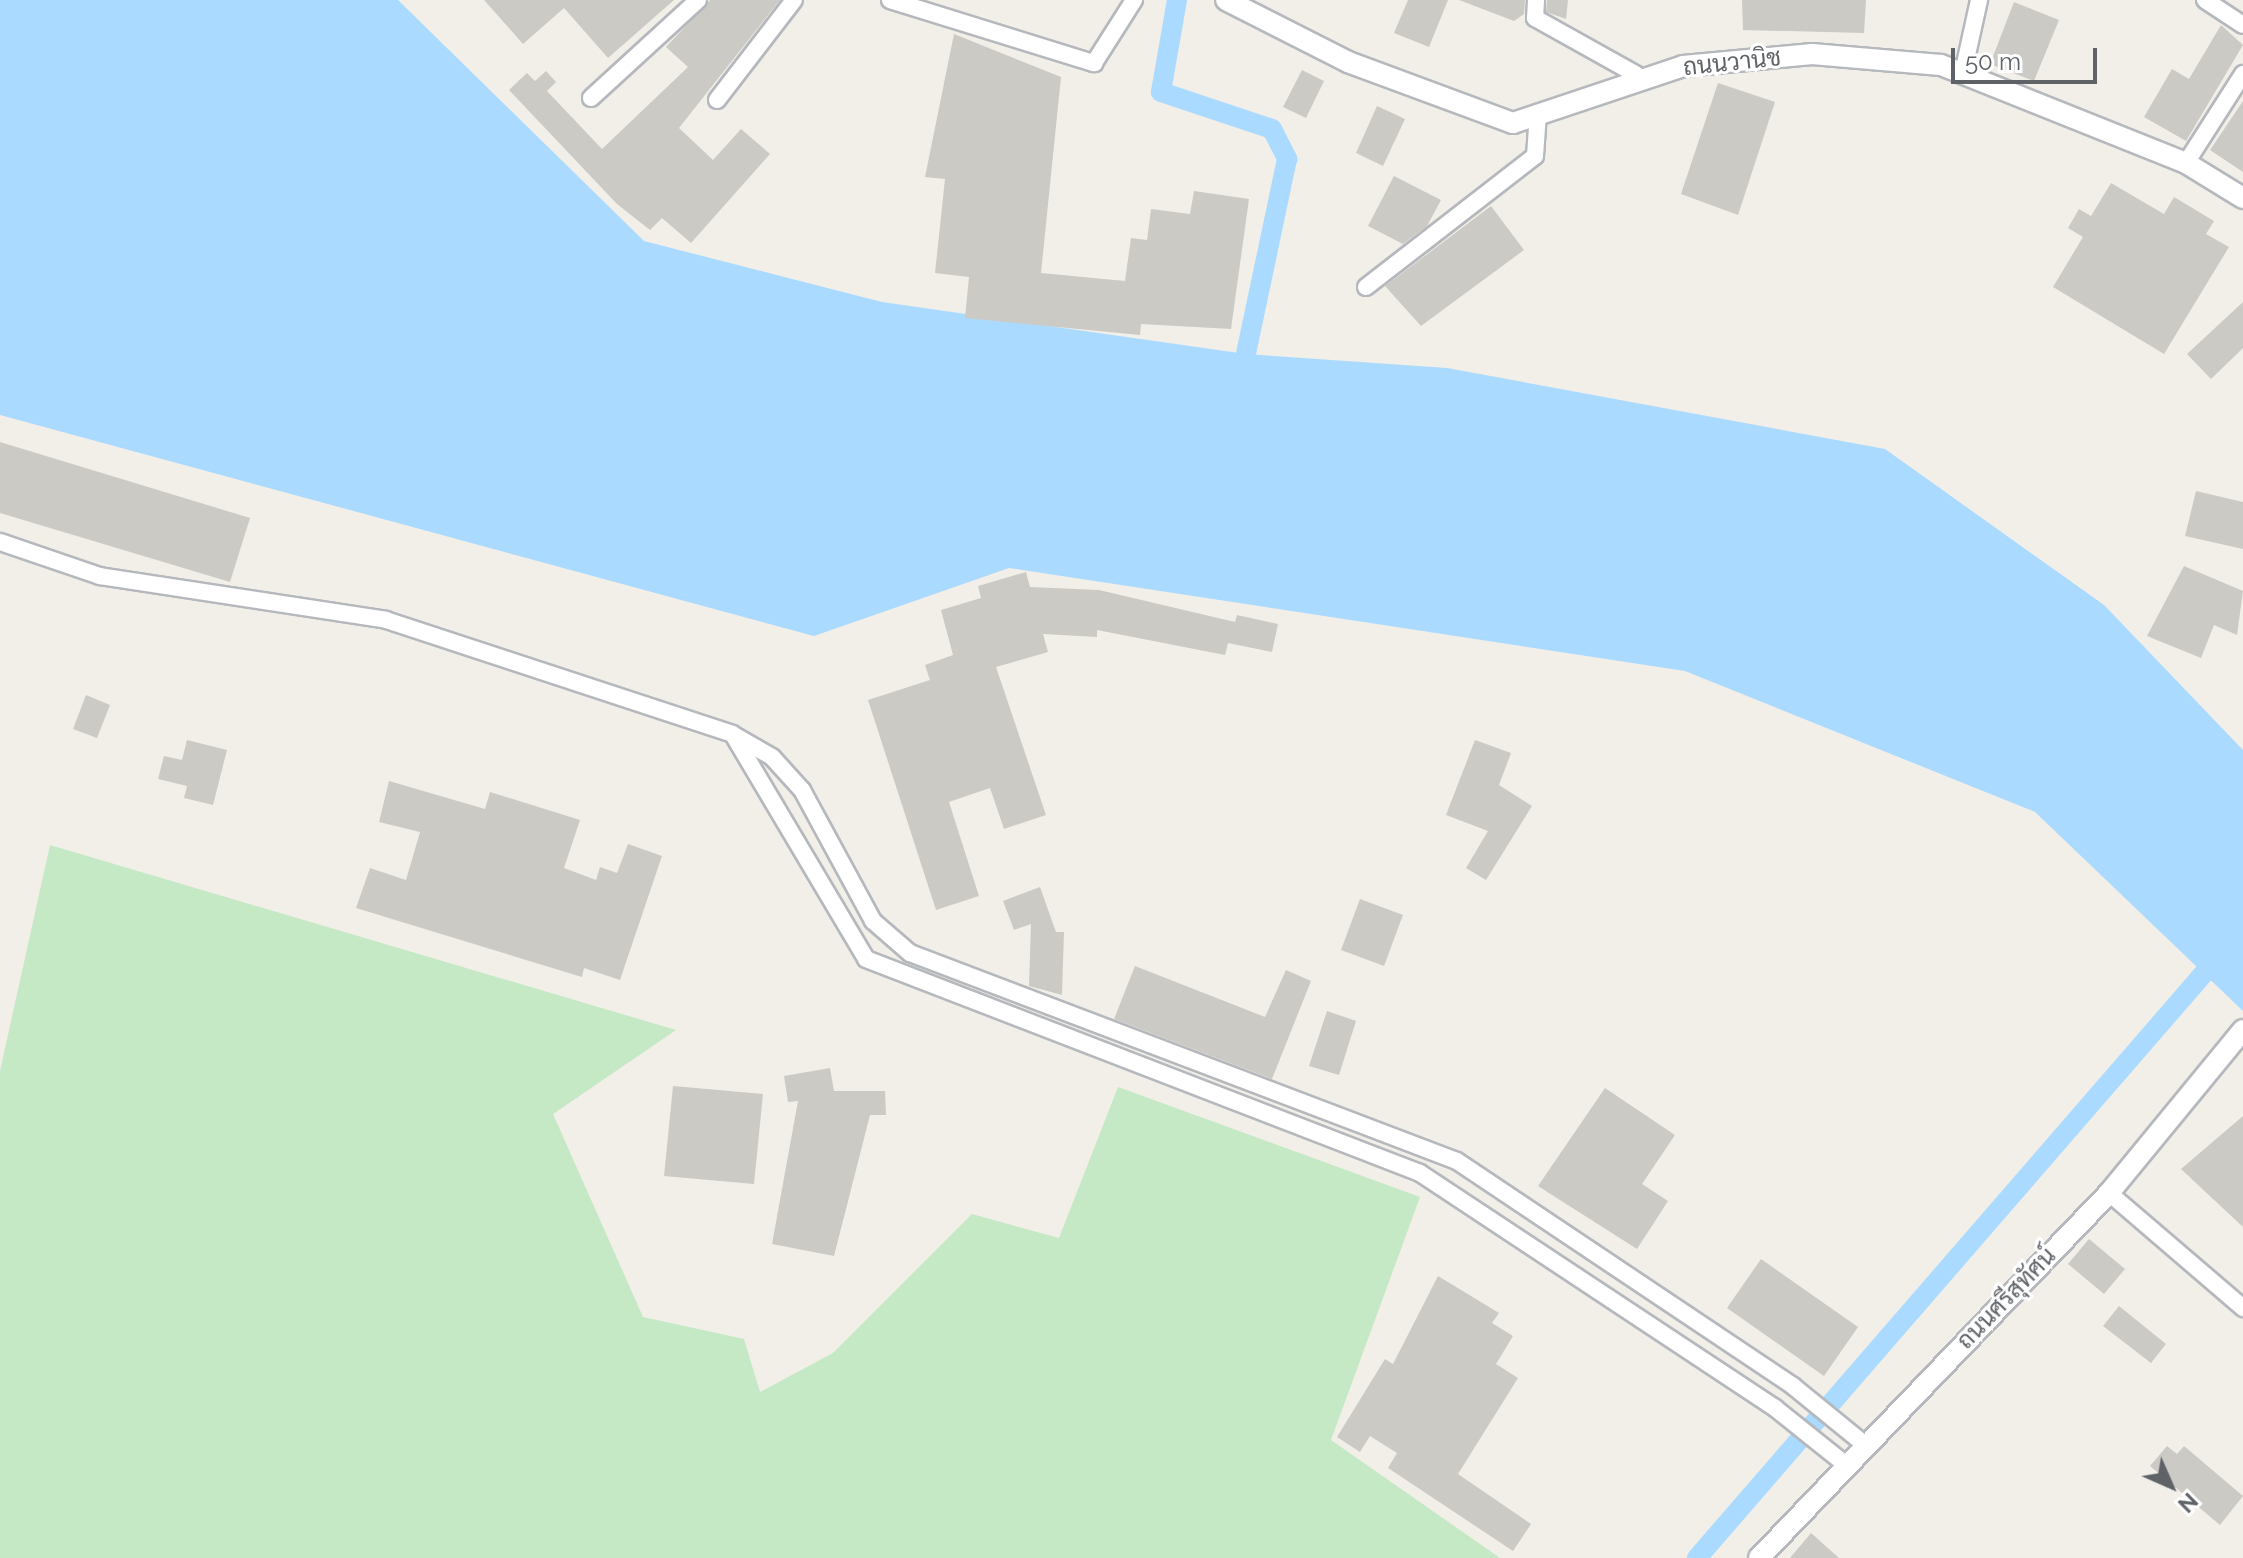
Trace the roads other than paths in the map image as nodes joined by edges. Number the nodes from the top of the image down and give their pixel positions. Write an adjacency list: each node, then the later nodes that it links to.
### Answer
1 (698, 0): 13 (street)
2 (794, 0): 14 (street)
3 (890, 0): 4 (street)
4 (1134, 0)
5 (1536, 0): 12 (street)
6 (1979, 0): 10 (street)
7 (2205, 0): 9 (street)
8 (1239, 3): 15 (street, ถนนวานิช)
9 (2243, 25)
10 (1963, 73): 12 (street, ถนนวานิช); 16 (street, ถนนวานิช)
11 (2243, 74): 16 (street)
12 (1637, 75): 15 (street, ถนนวานิช)
13 (591, 98)
14 (717, 100)
15 (1538, 113): 18 (street)
16 (2186, 163): 17 (street, ถนนวานิช)
17 (2243, 198)
18 (1366, 287)
19 (0, 542): 20 (street)
20 (732, 734): 24 (street); 25 (street)
21 (2243, 1030): 22 (street, ถนนศรีสุทัศน์)
22 (2109, 1193): 23 (street); 24 (street, ถนนศรีสุทัศน์)
23 (2243, 1308)
24 (1864, 1444): 25 (street, ถนนศรีสุทัศน์)
25 (1845, 1464): 26 (street, ถนนศรีสุทัศน์)
26 (1759, 1558)

